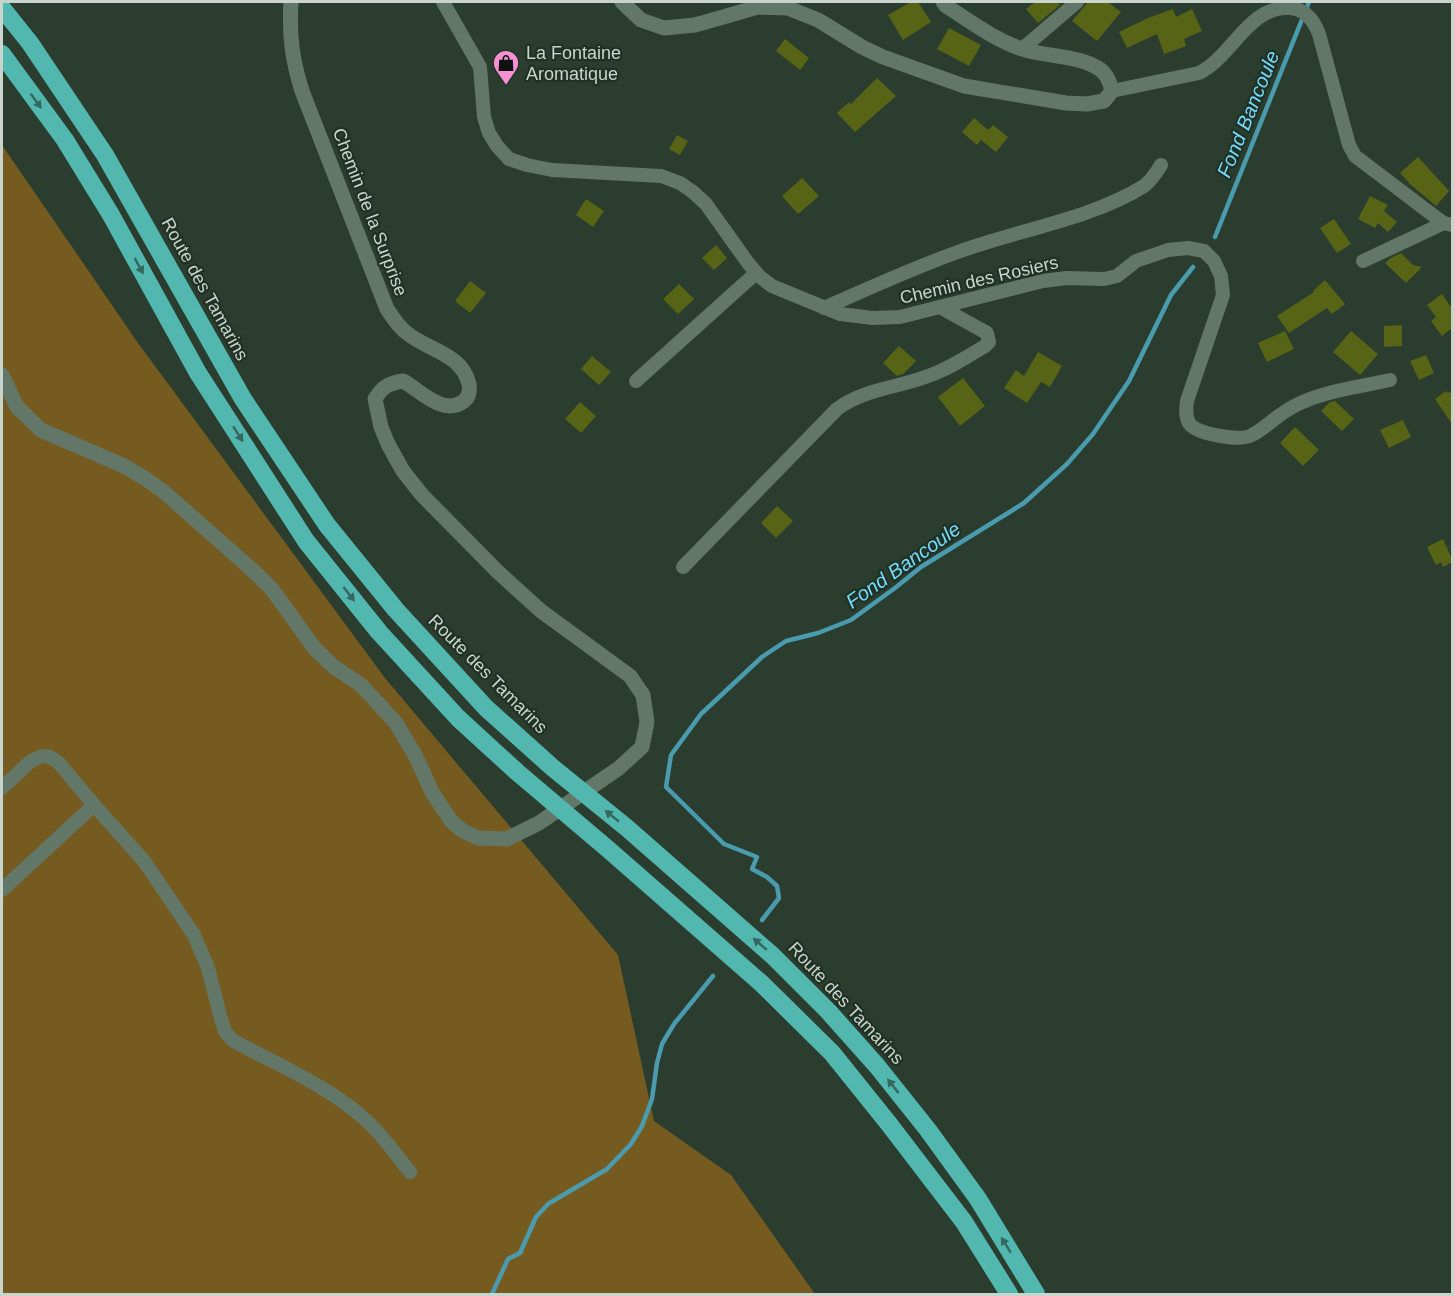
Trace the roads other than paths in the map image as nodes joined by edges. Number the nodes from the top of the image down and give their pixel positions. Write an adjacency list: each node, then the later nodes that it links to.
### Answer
1 (291, 2): 16 (main road, Chemin de la Surprise)
2 (443, 2): 13 (street, Chemin des Rosiers)
3 (622, 2): 9 (main road)
4 (943, 2): 7 (main road)
5 (1077, 2): 7 (street)
6 (2, 8): 25 (highway, Route des Tamarins, one-way to 6)
7 (1022, 49): 9 (main road)
8 (2, 54): 24 (highway, one-way to 24)
9 (1112, 91): 11 (street)
10 (1161, 165): 15 (street)
11 (1450, 224): 12 (street)
12 (1363, 261)
13 (756, 273): 15 (street, Chemin des Rosiers); 18 (street)
14 (939, 307): 15 (street, Chemin des Rosiers); 17 (street, Chemin des Rosiers); 19 (street)
15 (824, 308)
16 (2, 375)
17 (1390, 380)
18 (636, 381)
19 (683, 567)
20 (2, 788): 21 (street)
21 (93, 805): 22 (street); 23 (street)
22 (2, 890)
23 (410, 1172)
24 (1009, 1294)
25 (1036, 1294)

